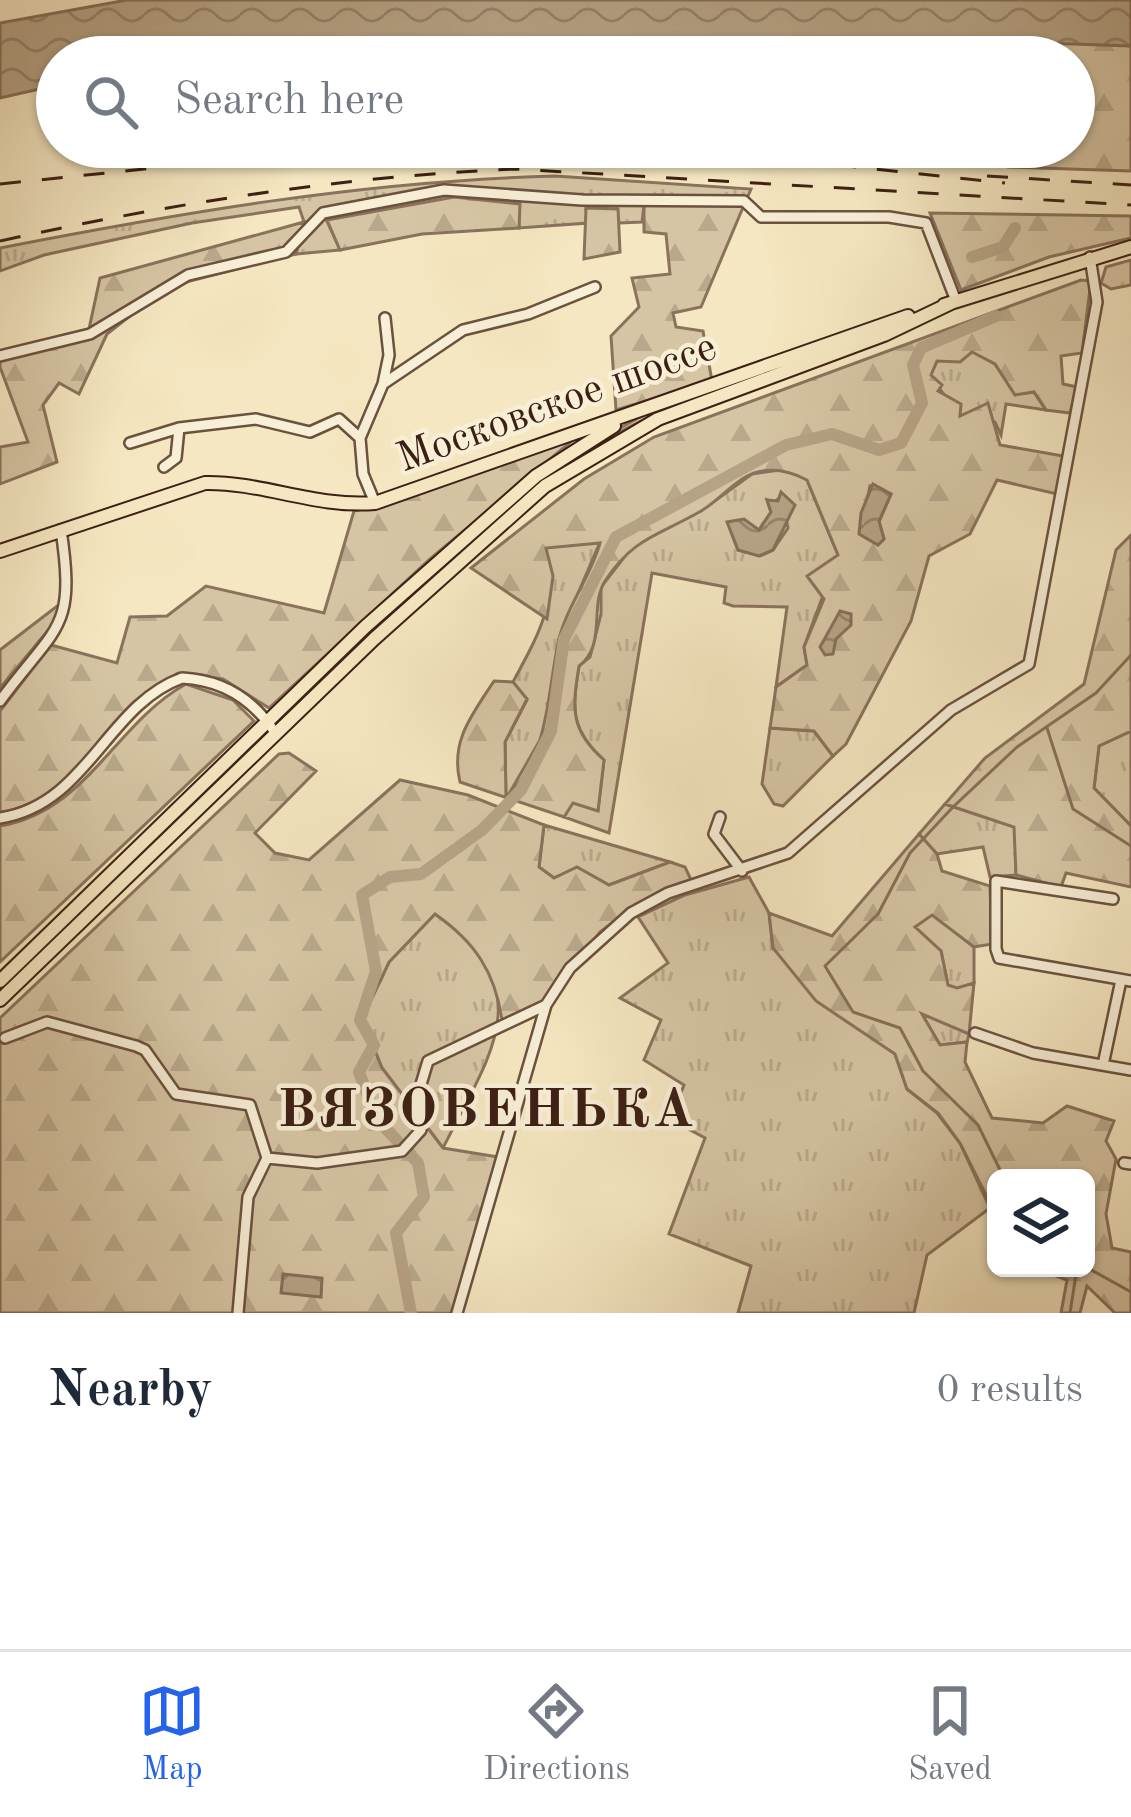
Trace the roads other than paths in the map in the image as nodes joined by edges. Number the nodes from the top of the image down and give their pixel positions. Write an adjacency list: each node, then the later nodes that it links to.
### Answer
1 (1131, 247): 2 (main road, Московское шоссе)
2 (1090, 257): 4 (main road, Московское шоссе); 20 (street)
3 (595, 287): 7 (street)
4 (954, 302): 6 (street); 8 (main road, Московское шоссе); 17 (main road)
5 (385, 318): 7 (street)
6 (0, 356)
7 (383, 383): 10 (street)
8 (664, 401): 13 (main road, Московское шоссе); 17 (main road)
9 (179, 428): 10 (street); 11 (street); 12 (street)
10 (360, 438): 13 (street)
11 (130, 442)
12 (164, 467)
13 (375, 502): 14 (main road, Московское шоссе)
14 (61, 530): 15 (main road, Московское шоссе); 16 (street)
15 (0, 550)
16 (0, 701)
17 (273, 728): 19 (street); 22 (main road); 24 (main road)
18 (720, 817): 20 (street)
19 (0, 818)
20 (742, 871): 25 (street)
21 (1113, 899): 23 (street)
22 (0, 981)
23 (1126, 981): 28 (street)
24 (0, 1000)
25 (546, 1005): 30 (street); 32 (street)
26 (975, 1033): 28 (street)
27 (5, 1038): 30 (street)
28 (1103, 1065): 29 (street)
29 (1131, 1070)
30 (267, 1158): 31 (street)
31 (238, 1313)
32 (457, 1313)

